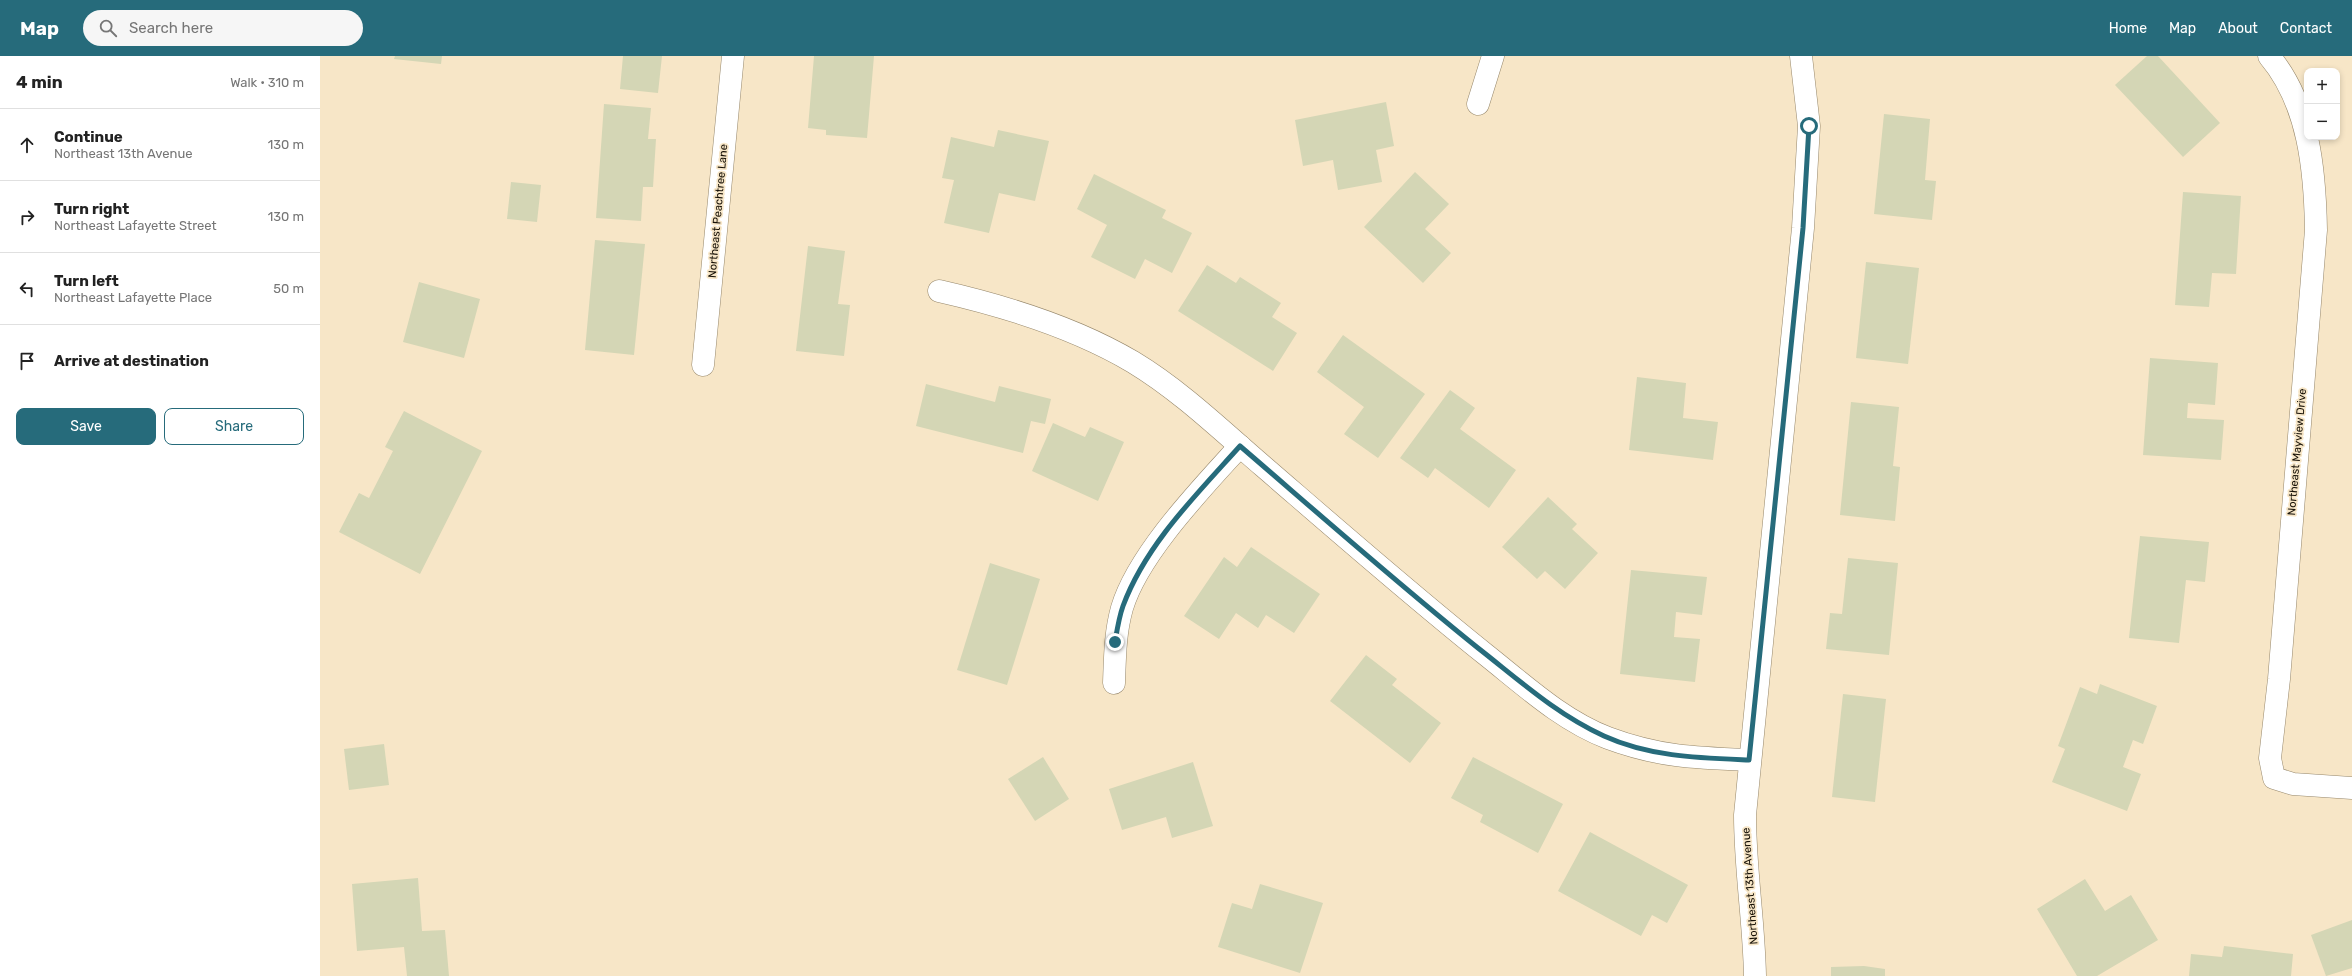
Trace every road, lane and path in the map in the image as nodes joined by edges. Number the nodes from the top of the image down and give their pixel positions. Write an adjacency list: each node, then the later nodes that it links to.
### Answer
1 (733, 56): 7 (street, Northeast Peachtree Lane)
2 (1493, 56): 5 (street)
3 (1801, 56): 10 (street, Northeast 13th Avenue)
4 (2269, 56): 11 (street, Northeast Mayview Drive)
5 (1478, 104)
6 (939, 291): 8 (street)
7 (703, 365)
8 (1240, 446): 9 (street); 10 (street)
9 (1114, 683)
10 (1749, 760): 12 (street, Northeast 13th Avenue)
11 (2352, 788)
12 (1755, 976)

